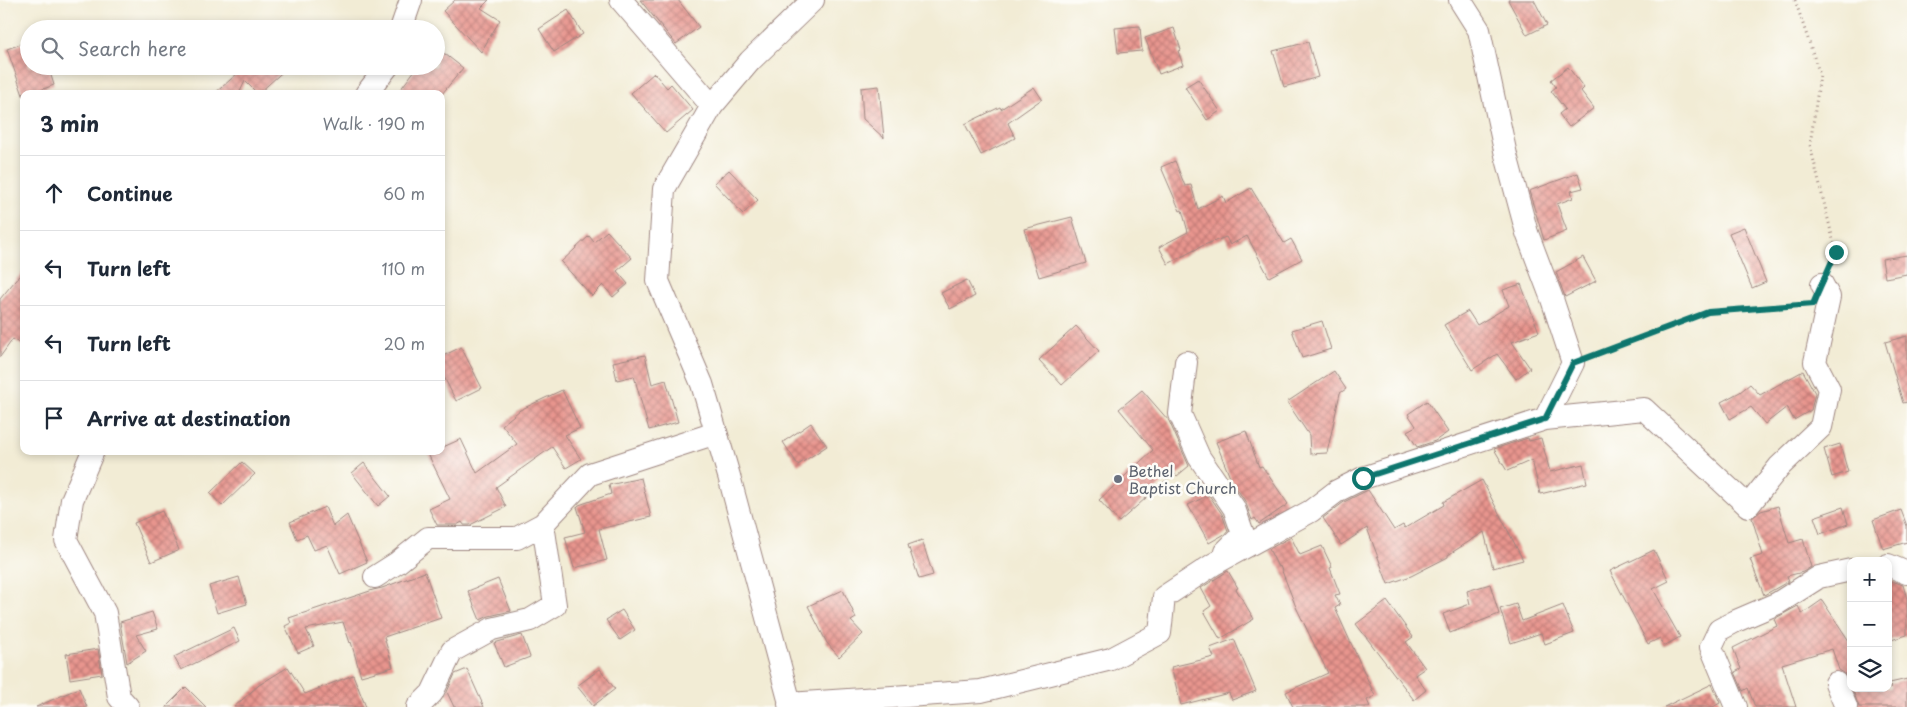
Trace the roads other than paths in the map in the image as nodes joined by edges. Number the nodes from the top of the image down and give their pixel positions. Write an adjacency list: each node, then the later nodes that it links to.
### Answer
1 (410, 0): 5 (street)
2 (622, 0): 8 (street)
3 (813, 0): 8 (street)
4 (1460, 0): 11 (street)
5 (404, 20)
6 (381, 75): 7 (street)
7 (369, 90)
8 (712, 106): 12 (street)
9 (1822, 284): 11 (street)
10 (1186, 362): 15 (street)
11 (1545, 419): 15 (street)
12 (716, 433): 14 (street); 21 (street)
13 (91, 455): 22 (street)
14 (543, 524): 19 (street); 23 (street)
15 (1214, 564): 21 (street)
16 (1892, 567): 18 (street)
17 (1847, 571): 24 (street)
18 (1907, 573)
19 (374, 577)
20 (1836, 683): 25 (street)
21 (790, 705)
22 (128, 707)
23 (418, 707)
24 (1736, 707)
25 (1846, 707)

